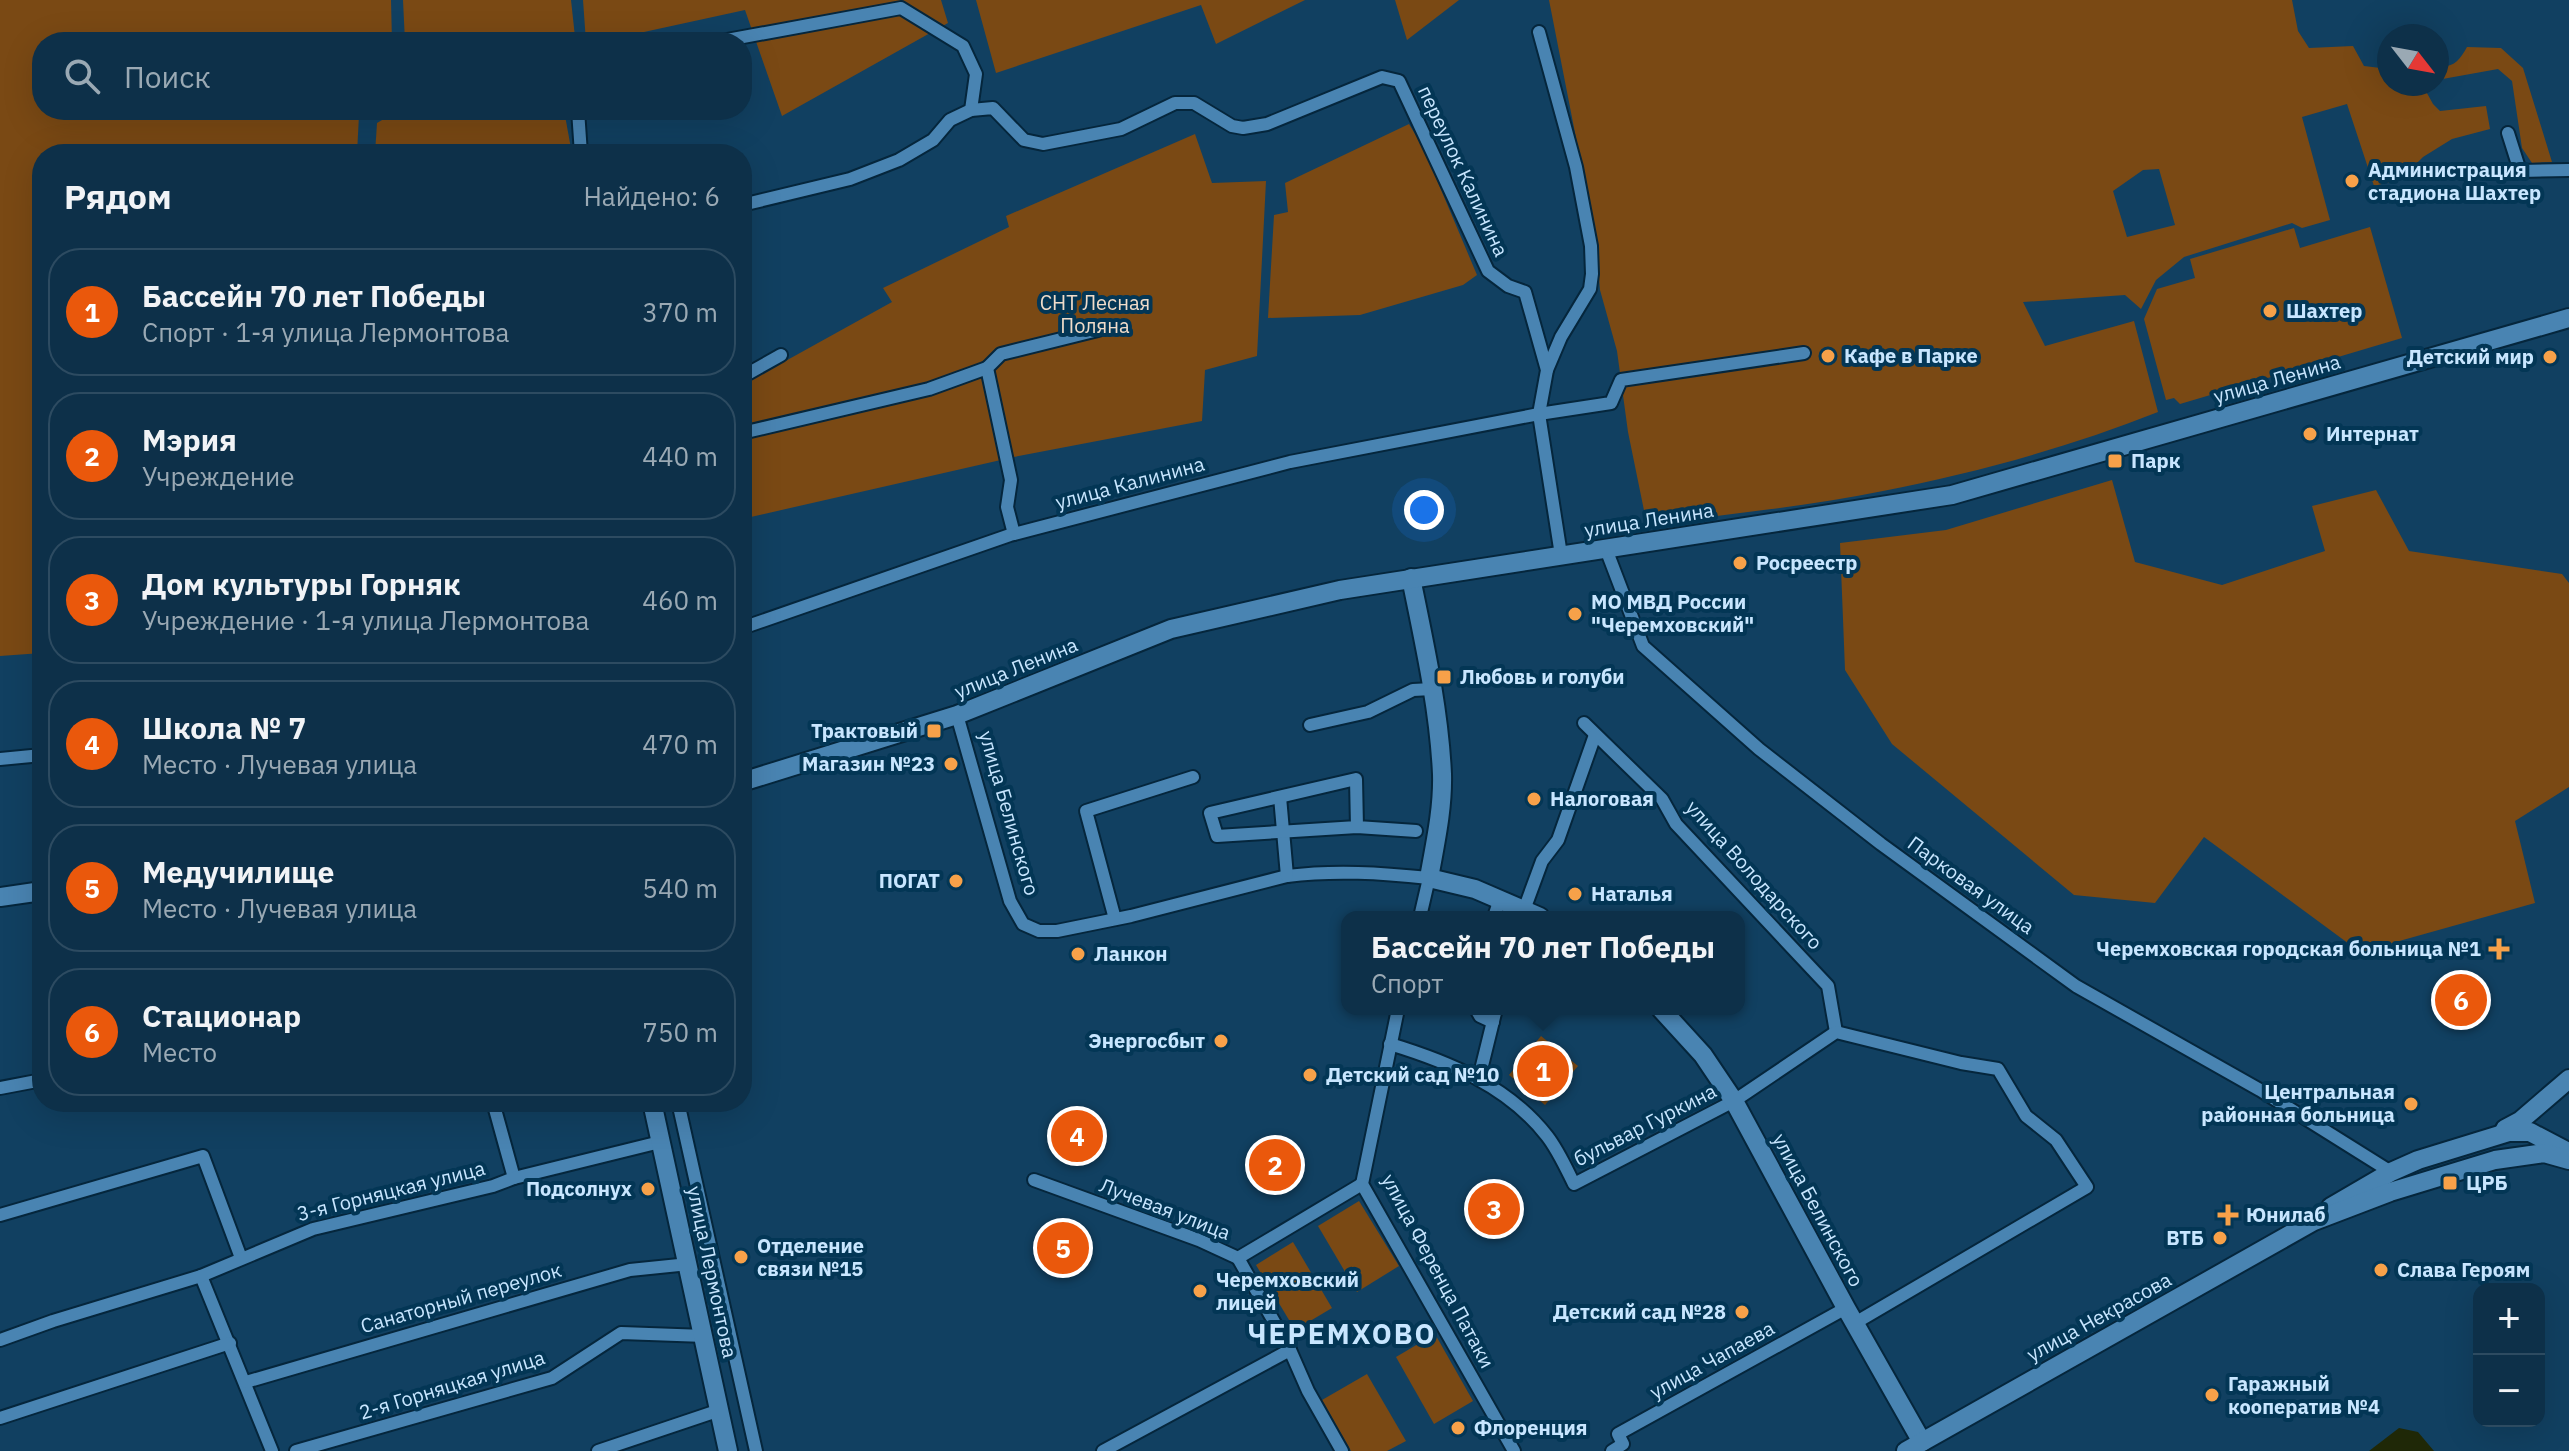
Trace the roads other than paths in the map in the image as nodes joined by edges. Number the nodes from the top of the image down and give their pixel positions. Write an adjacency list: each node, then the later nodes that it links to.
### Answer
1 (1539, 32): 14 (street)
2 (752, 35): 3 (street)
3 (971, 110): 8 (street); 14 (street, переулок Калинина)
4 (579, 120): 6 (street)
5 (2508, 133): 7 (street)
6 (580, 144)
7 (2569, 170)
8 (752, 203)
9 (2569, 318): 19 (main road, улица Ленина)
10 (1098, 330): 13 (street)
11 (1804, 353): 16 (street, улица Калинина)
12 (781, 355): 15 (street)
13 (987, 368): 17 (street); 18 (street)
14 (1547, 370): 16 (street)
15 (752, 371)
16 (1539, 414): 18 (street, улица Калинина); 20 (street)
17 (752, 431)
18 (1014, 534): 22 (street, улица Калинина)
19 (1606, 549): 20 (main road, улица Ленина); 63 (street, Парковая улица)
20 (1561, 555): 21 (main road, улица Ленина)
21 (1411, 578): 23 (main road); 24 (main road, улица Ленина)
22 (752, 625)
23 (1432, 689): 26 (street); 37 (main road)
24 (957, 715): 31 (main road, улица Ленина); 43 (street, улица Белинского)
25 (1584, 723): 27 (street, улица Володарского)
26 (1310, 725)
27 (1595, 735): 42 (street); 47 (street, улица Володарского)
28 (32, 756): 29 (street)
29 (0, 759)
30 (1193, 777): 43 (street)
31 (752, 779)
32 (1280, 797): 33 (street); 34 (street); 34 (street)
33 (1357, 827): 34 (street); 35 (street)
34 (1284, 831): 36 (street)
35 (1416, 831)
36 (1287, 876): 37 (street, улица Белинского); 43 (street, улица Белинского)
37 (1429, 878): 40 (main road, улица Белинского); 41 (street)
38 (32, 892): 39 (main road)
39 (0, 897)
40 (1497, 908)
41 (1421, 911)
42 (1533, 911)
43 (1115, 919)
44 (1397, 1015): 48 (street, улица Ференца Патаки)
45 (1494, 1015): 49 (street)
46 (1666, 1015): 53 (main road, улица Белинского)
47 (1836, 1032): 53 (street, бульвар Гуркина); 73 (street, улица Чапаева)
48 (1390, 1044): 49 (street); 66 (street, улица Ференца Патаки)
49 (1479, 1078): 53 (street, бульвар Гуркина)
50 (2569, 1079): 54 (main road)
51 (32, 1082): 52 (street)
52 (0, 1088)
53 (1734, 1101): 73 (main road, улица Белинского)
54 (2545, 1101): 58 (main road); 59 (main road)
55 (496, 1112): 64 (street)
56 (654, 1112): 60 (main road, улица Лермонтова)
57 (680, 1112): 86 (street)
58 (2532, 1134): 59 (main road); 61 (main road); 62 (main road)
59 (2495, 1135): 63 (main road, улица Некрасова)
60 (660, 1142): 64 (street, 3-я Горняцкая улица); 71 (main road, улица Лермонтова)
61 (2564, 1155): 62 (main road, улица Некрасова)
62 (2495, 1160): 68 (main road, улица Некрасова)
63 (2391, 1172): 68 (main road, улица Некрасова)
64 (514, 1178): 69 (street, 3-я Горняцкая улица)
65 (1034, 1180): 70 (street, Лучевая улица)
66 (1362, 1184): 70 (street); 89 (street, улица Ференца Патаки)
67 (0, 1215): 69 (street)
68 (2314, 1221): 81 (main road, улица Некрасова)
69 (241, 1258): 72 (street, 3-я Горняцкая улица)
70 (1238, 1258): 77 (street)
71 (689, 1264): 74 (main road, улица Лермонтова); 78 (street, Санаторный переулок)
72 (201, 1276): 75 (street, 3-я Горняцкая улица); 76 (street)
73 (1850, 1316): 81 (main road, улица Белинского); 90 (street, улица Чапаева)
74 (705, 1336): 79 (main road, улица Лермонтова); 83 (street, 2-я Горняцкая улица)
75 (0, 1340)
76 (230, 1343): 78 (street); 80 (street)
77 (1290, 1350): 87 (street); 88 (street)
78 (246, 1382): 82 (street)
79 (720, 1410): 84 (street); 85 (main road, улица Лермонтова)
80 (0, 1418)
81 (1914, 1446)
82 (272, 1451)
83 (296, 1451)
84 (598, 1451)
85 (728, 1451)
86 (756, 1451)
87 (1103, 1451)
88 (1342, 1451)
89 (1514, 1451)
90 (1612, 1451)

